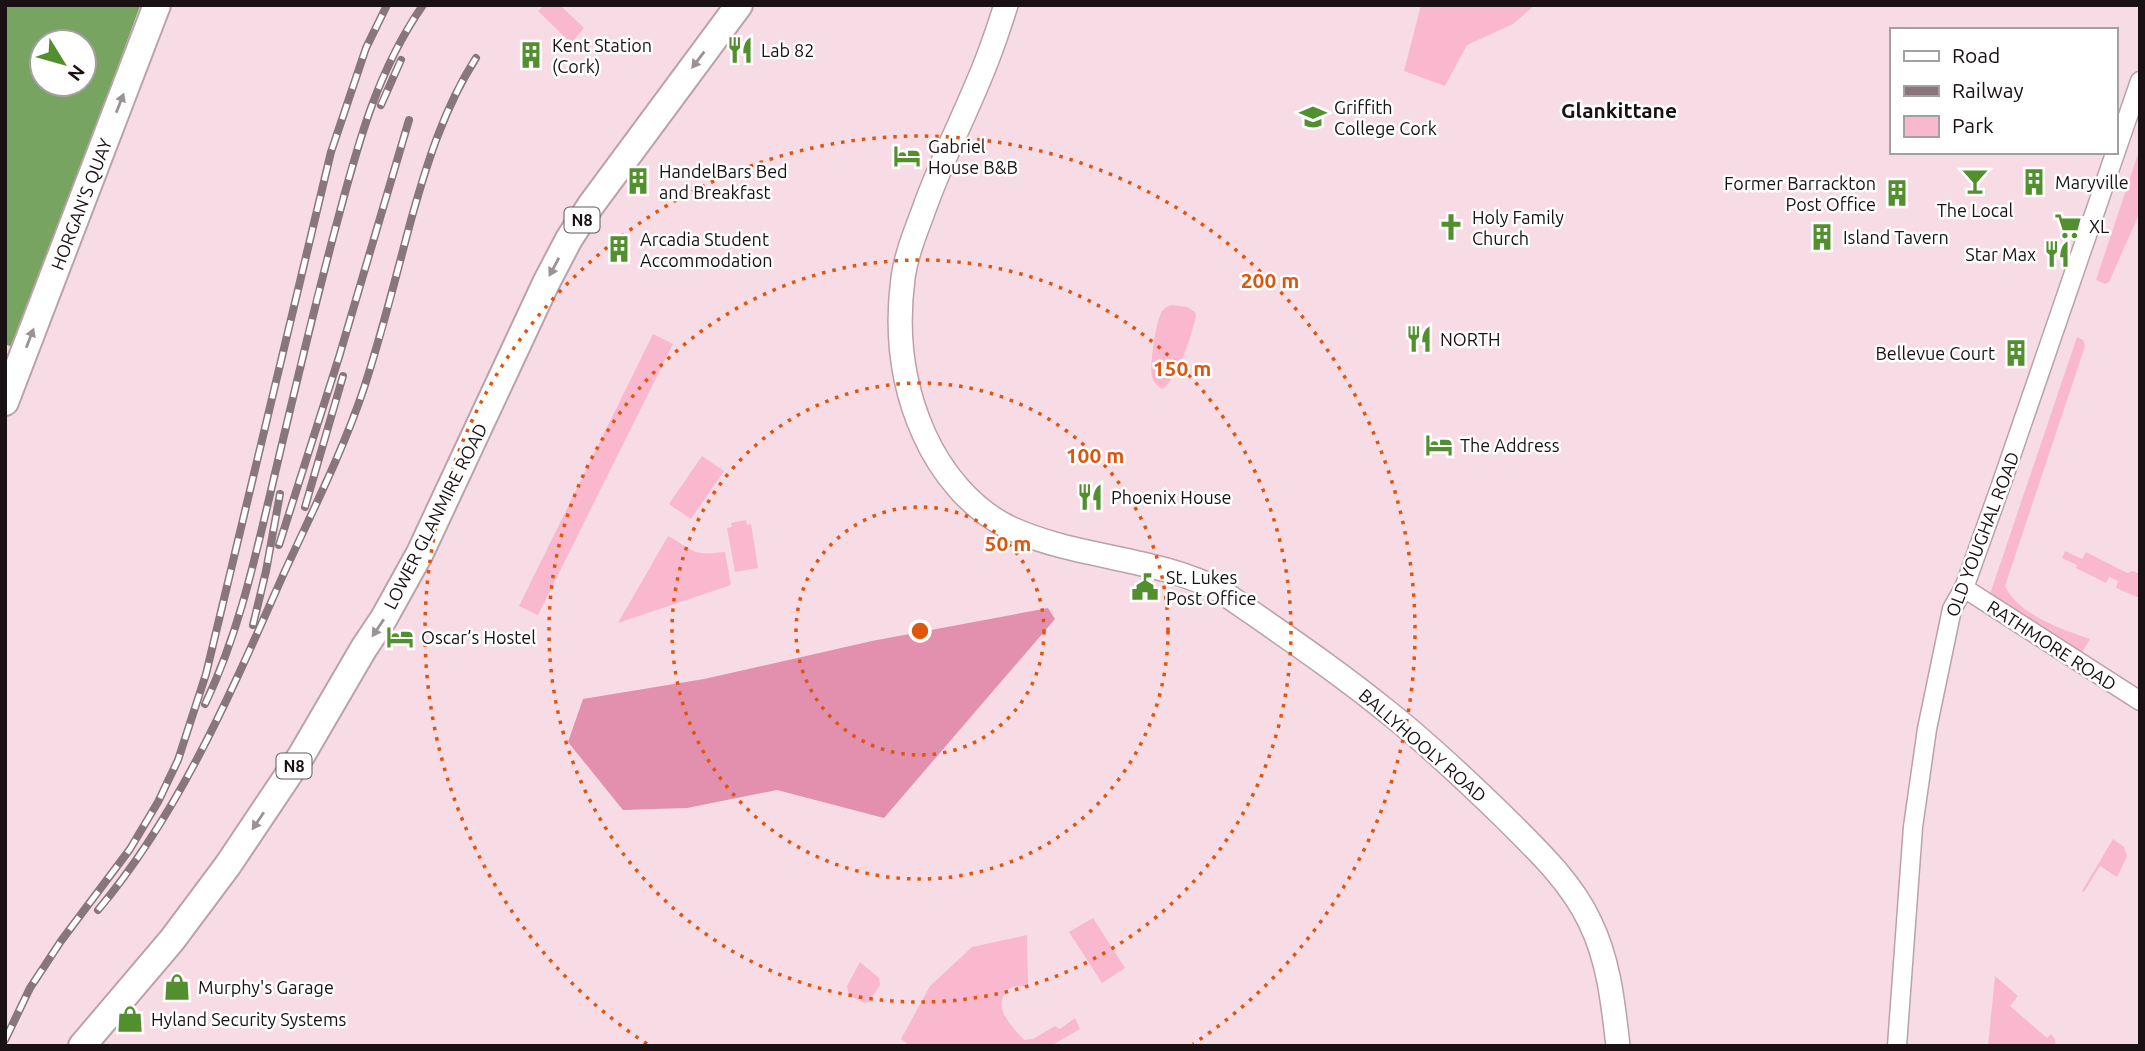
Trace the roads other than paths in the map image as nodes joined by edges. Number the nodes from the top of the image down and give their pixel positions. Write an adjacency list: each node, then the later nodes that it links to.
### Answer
1 (157, 5): 7 (highway, HORGAN'S QUAY, one-way to 1)
2 (738, 5): 10 (highway, LOWER GLANMIRE ROAD / N8, one-way to 10)
3 (1006, 5): 11 (main road, BALLYHOOLY ROAD)
4 (2140, 81): 5 (street, OLD YOUGHAL ROAD)
5 (2117, 149)
6 (2115, 154): 8 (street, OLD YOUGHAL ROAD)
7 (5, 402)
8 (1964, 588): 9 (street, RATHMORE ROAD); 12 (street, OLD YOUGHAL ROAD)
9 (2140, 701)
10 (82, 1046)
11 (1618, 1046)
12 (1897, 1046)

